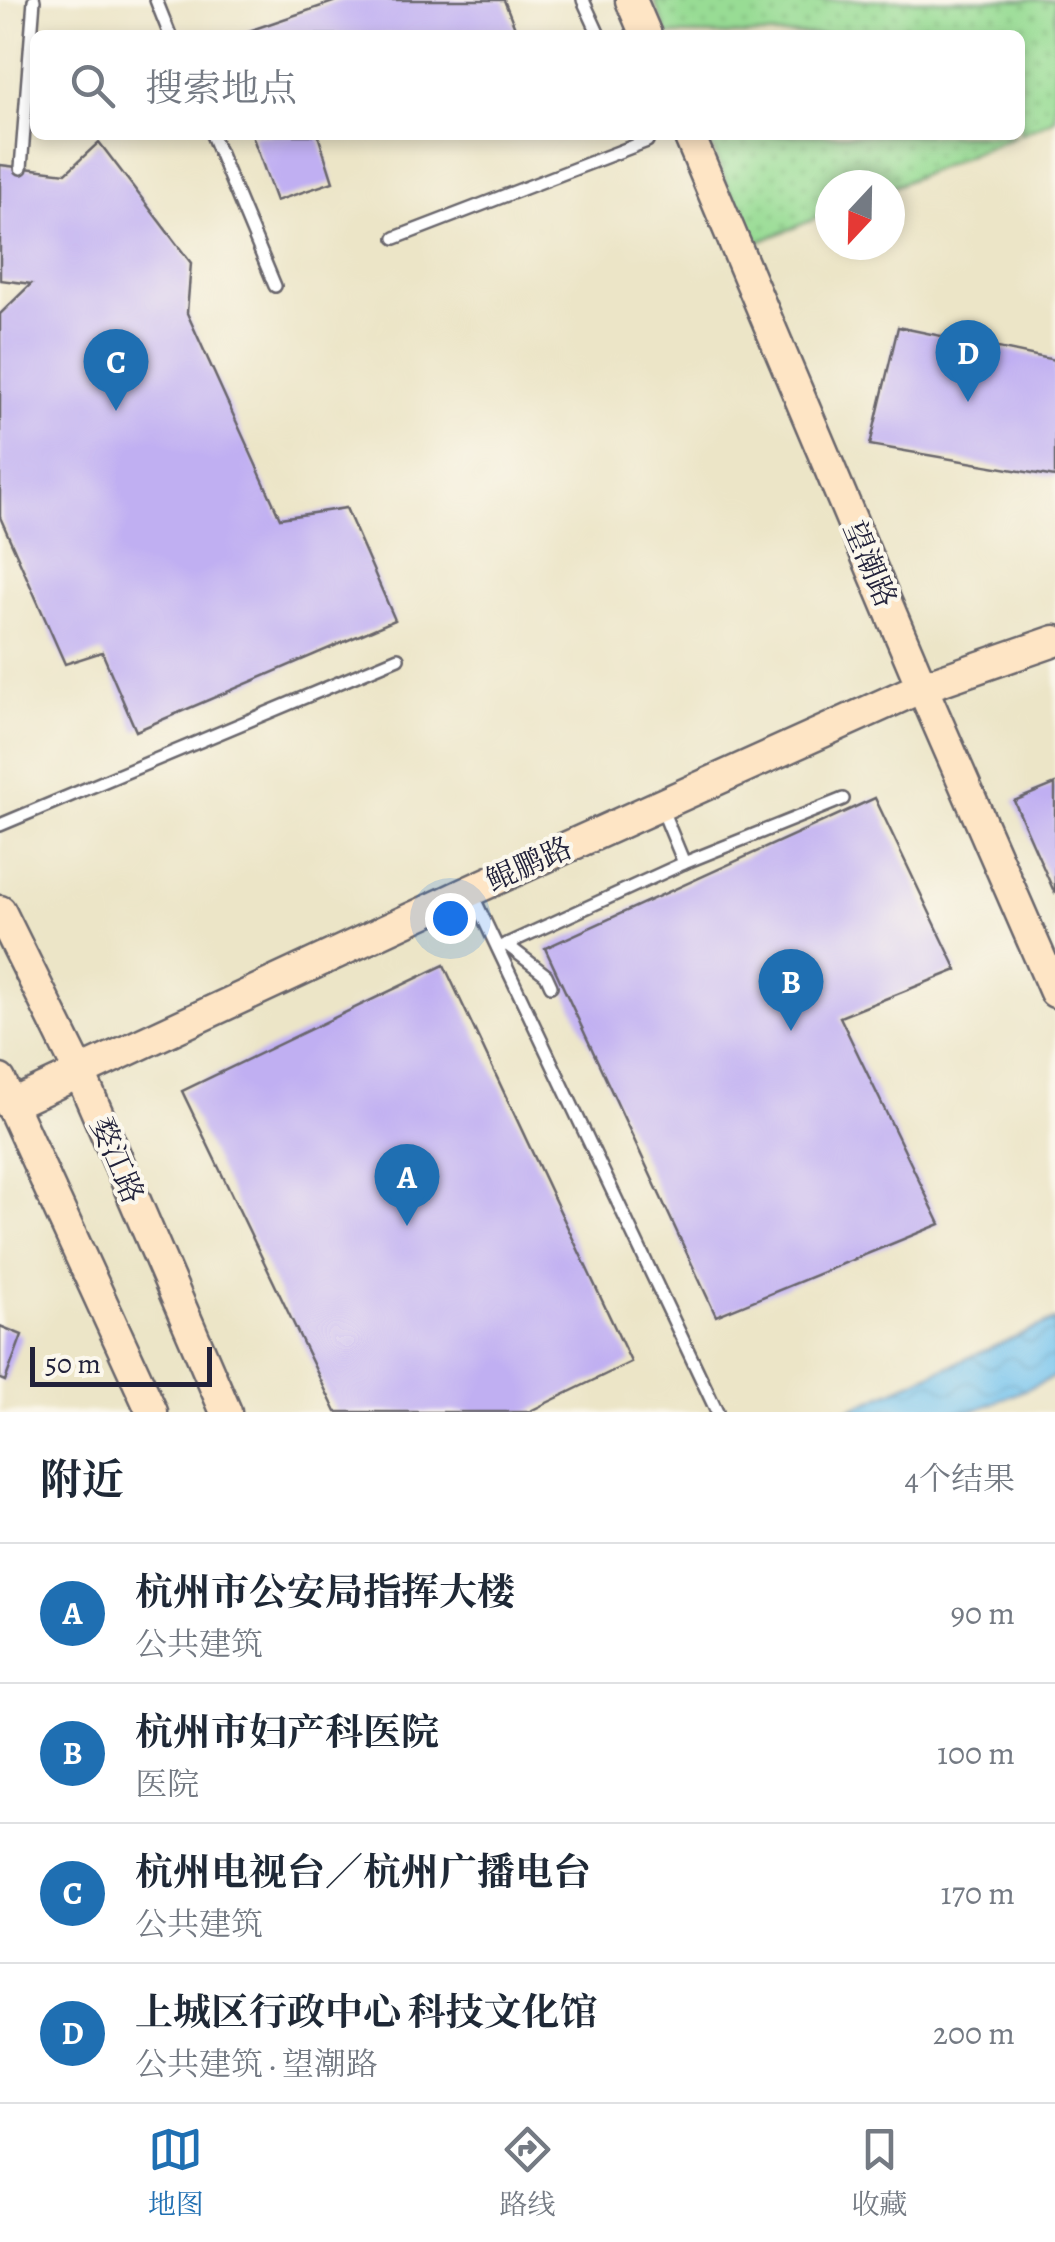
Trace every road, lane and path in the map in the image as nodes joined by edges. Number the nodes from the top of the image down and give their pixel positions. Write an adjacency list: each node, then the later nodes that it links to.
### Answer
1 (34, 0): 5 (lane)
2 (156, 0): 6 (lane)
3 (583, 0): 7 (lane)
4 (632, 0): 8 (street)
5 (32, 30)
6 (168, 30)
7 (597, 30)
8 (644, 30)
9 (30, 52): 13 (lane)
10 (214, 140): 15 (lane)
11 (647, 140): 14 (lane)
12 (690, 140): 18 (street, 望潮路)
13 (21, 168)
14 (395, 238)
15 (275, 286)
16 (1055, 641): 18 (street, 鲲鹏路)
17 (398, 658): 21 (lane)
18 (922, 687): 20 (street, 鲲鹏路); 27 (street, 望潮路)
19 (843, 799): 22 (lane)
20 (660, 805): 22 (lane); 23 (street, 鲲鹏路)
21 (0, 825)
22 (684, 863): 25 (lane)
23 (470, 891): 25 (lane); 28 (street, 鲲鹏路)
24 (0, 911): 28 (street, 婺江路)
25 (502, 946): 26 (lane); 32 (lane)
26 (551, 986)
27 (1055, 992)
28 (80, 1073): 29 (street, 鲲鹏路); 31 (street, 婺江路)
29 (5, 1092): 30 (street)
30 (152, 1412)
31 (226, 1412)
32 (717, 1412)

